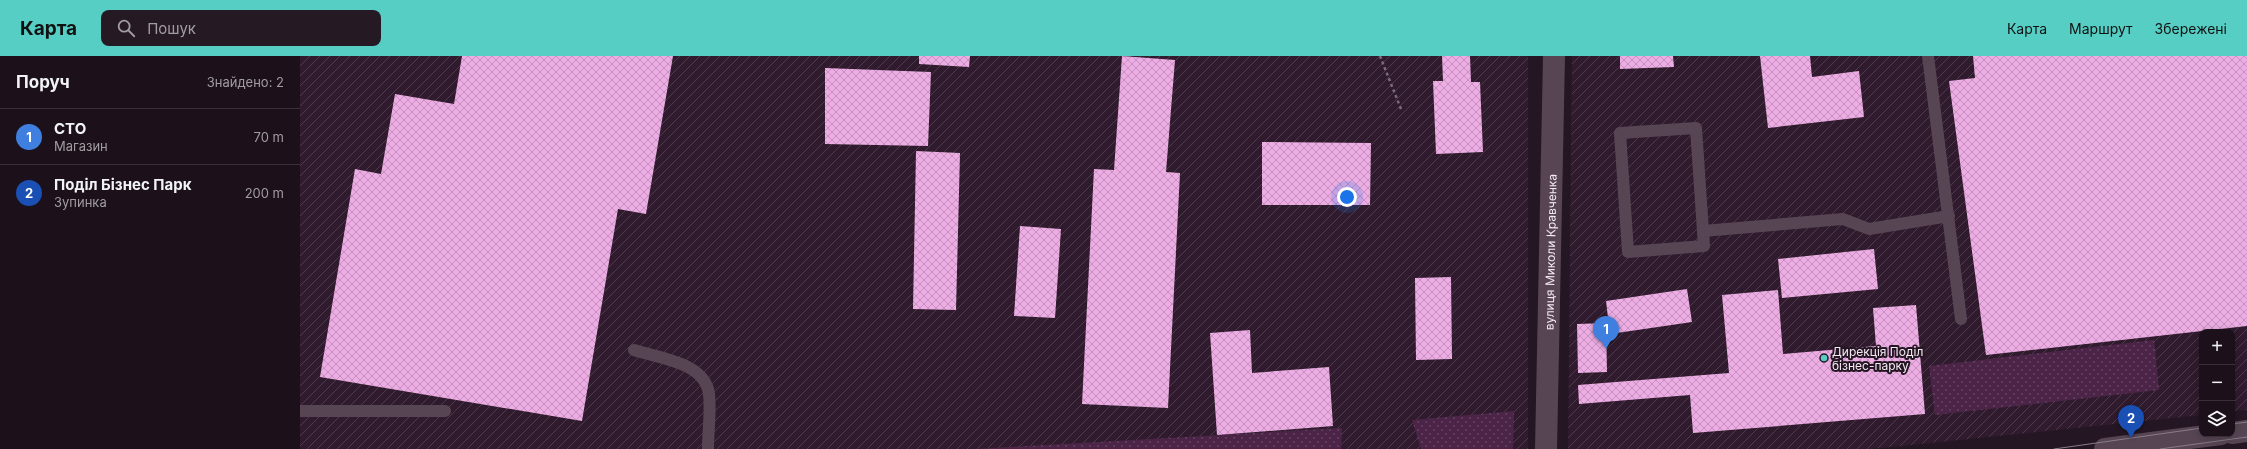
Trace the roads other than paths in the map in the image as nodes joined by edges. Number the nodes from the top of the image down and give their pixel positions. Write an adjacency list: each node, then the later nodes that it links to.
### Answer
1 (1554, 56): 13 (street, вулиця Миколи Кравченка)
2 (1928, 56): 3 (lane)
3 (1948, 216): 4 (lane); 5 (lane)
4 (1703, 231): 4 (lane)
5 (1960, 319)
6 (634, 350): 12 (lane)
7 (300, 411): 8 (lane)
8 (445, 411)
9 (2247, 431): 10 (street)
10 (2235, 433)
11 (2199, 437): 14 (street)
12 (708, 449)
13 (1546, 449)
14 (2105, 449)

